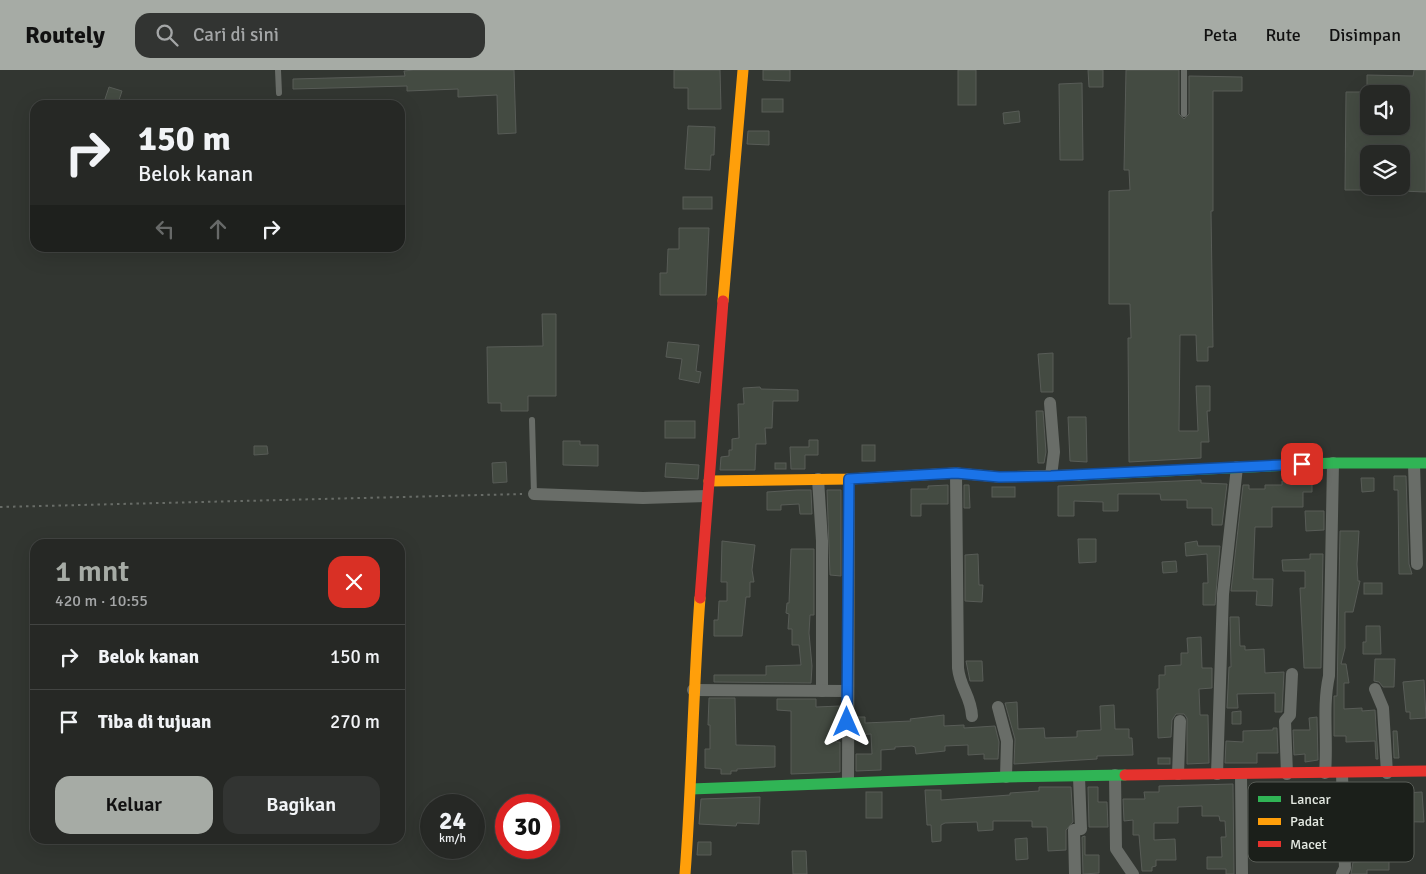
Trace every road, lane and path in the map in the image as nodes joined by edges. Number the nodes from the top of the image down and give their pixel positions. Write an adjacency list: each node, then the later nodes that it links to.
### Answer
1 (278, 70): 4 (lane)
2 (743, 70): 15 (street)
3 (1184, 70): 5 (lane)
4 (279, 93)
5 (1184, 114)
6 (1050, 403): 12 (street)
7 (532, 420): 16 (lane)
8 (1333, 463): 9 (street); 10 (street); 29 (street)
9 (1420, 463): 19 (street)
10 (1237, 467): 12 (street); 32 (street)
11 (956, 473): 12 (street); 14 (street); 26 (street)
12 (1051, 476)
13 (818, 479): 14 (street); 15 (street); 24 (street)
14 (849, 479): 23 (street)
15 (709, 481): 17 (street)
16 (534, 494): 17 (street); 18 (path)
17 (707, 496): 22 (street)
18 (0, 507)
19 (1417, 564)
20 (1292, 674): 34 (street)
21 (1375, 689): 30 (street)
22 (693, 690): 24 (street); 41 (street)
23 (847, 690): 24 (street); 39 (street)
24 (822, 691)
25 (998, 707): 37 (street)
26 (972, 716)
27 (1180, 721): 31 (street)
28 (1426, 772): 30 (street)
29 (1325, 773): 34 (street); 35 (street)
30 (1387, 773): 35 (street)
31 (1178, 774): 32 (street); 36 (street)
32 (1217, 774): 33 (street)
33 (1241, 774): 34 (street); 46 (street)
34 (1286, 774)
35 (1342, 774): 40 (street)
36 (1115, 776): 38 (street); 45 (street)
37 (1006, 777): 38 (street); 39 (street)
38 (1079, 777): 44 (street)
39 (848, 782): 41 (street)
40 (1342, 782)
41 (691, 790): 43 (street)
42 (1345, 862): 47 (street)
43 (685, 874)
44 (1075, 874)
45 (1133, 874)
46 (1242, 874)
47 (1342, 874)

